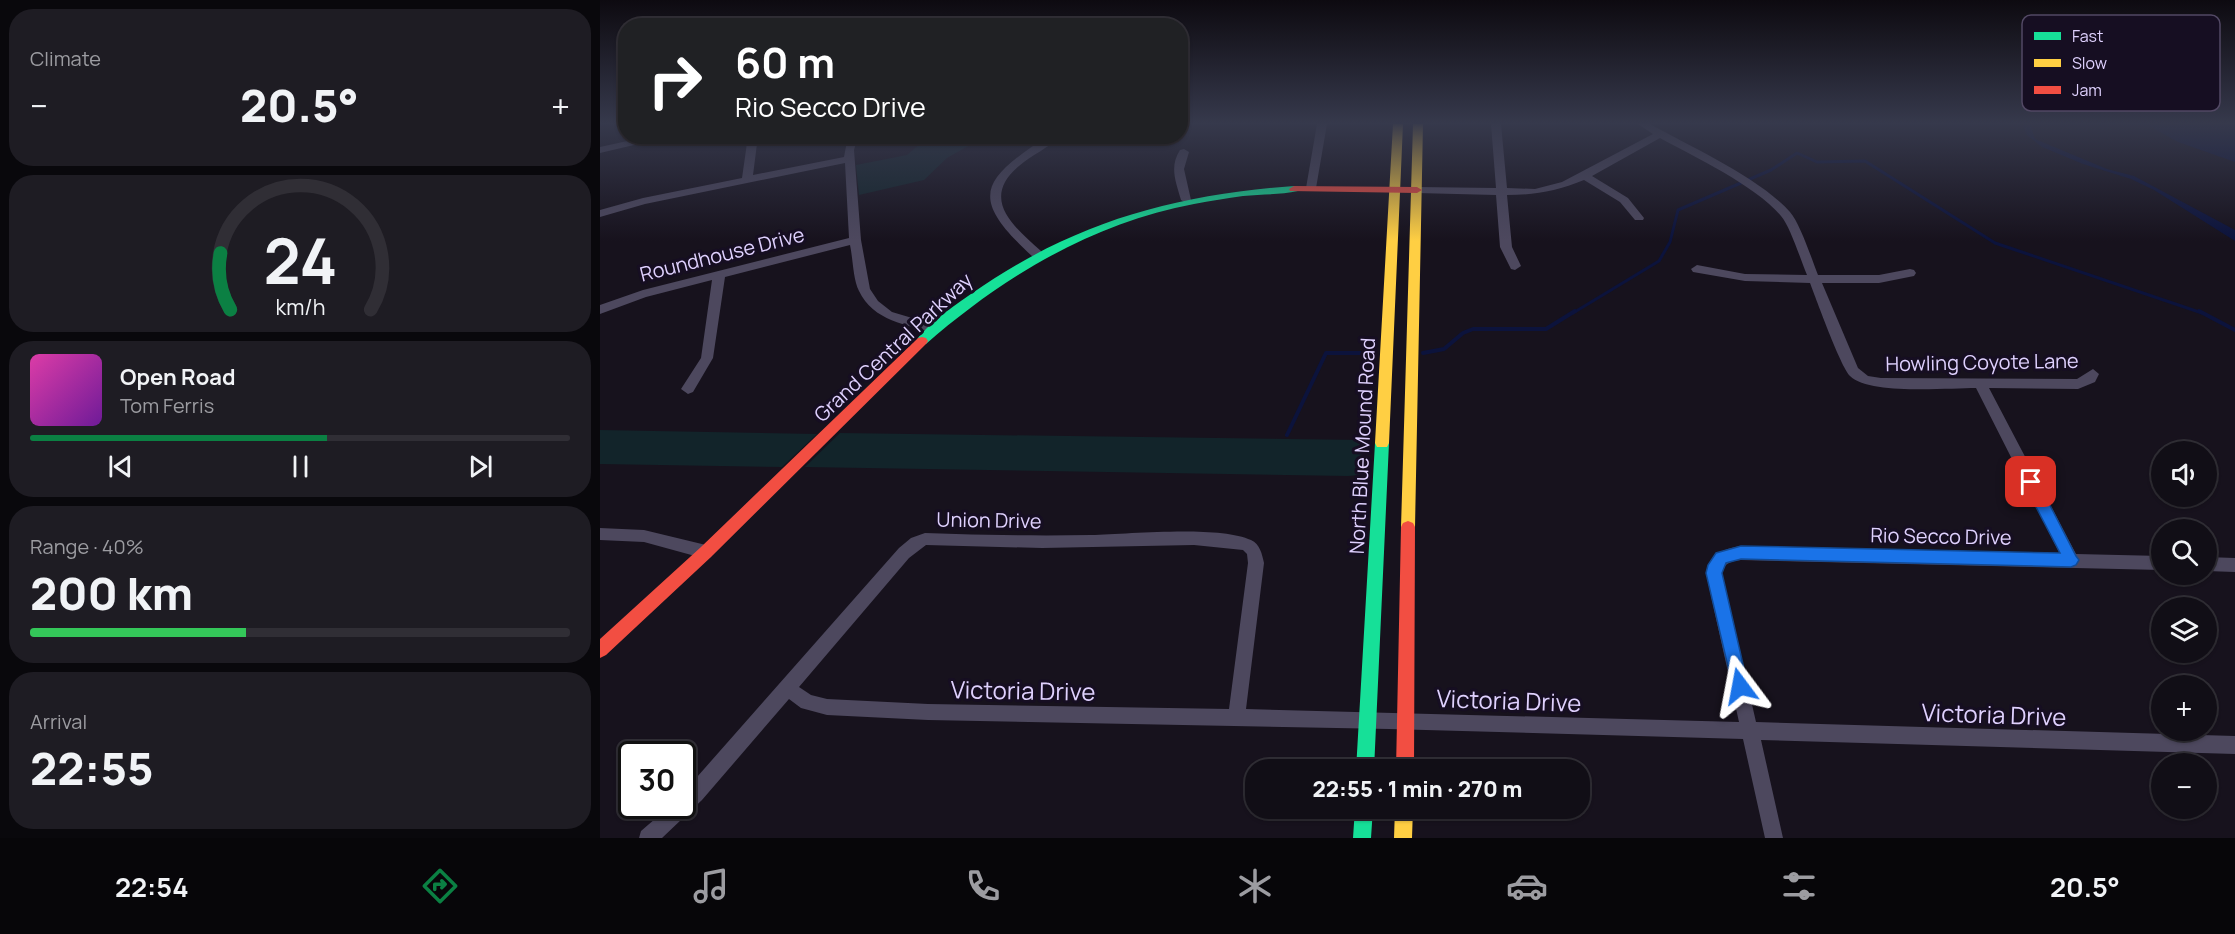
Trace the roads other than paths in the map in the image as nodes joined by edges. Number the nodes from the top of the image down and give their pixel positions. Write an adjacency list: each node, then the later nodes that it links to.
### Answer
1 (749, 163): 13 (street)
2 (829, 163): 13 (street)
3 (849, 163): 21 (street)
4 (1016, 163): 22 (street)
5 (1179, 163): 18 (street)
6 (1315, 163): 14 (street)
7 (1396, 163): 15 (main road, North Blue Mound Road)
8 (1417, 163): 16 (main road)
9 (1500, 163): 17 (street)
10 (1605, 163): 12 (street, Grand Central Parkway)
11 (1712, 163): 27 (street, Howling Coyote Lane)
12 (1583, 175): 17 (street, Grand Central Parkway); 20 (street)
13 (747, 180): 19 (street)
14 (1311, 188): 15 (main road, Grand Central Parkway); 18 (main road, Grand Central Parkway)
15 (1394, 189): 16 (main road, Grand Central Parkway); 42 (main road, North Blue Mound Road)
16 (1417, 190): 17 (street, Grand Central Parkway); 43 (main road)
17 (1502, 191): 23 (street)
18 (1186, 200): 22 (main road, Grand Central Parkway)
19 (600, 214)
20 (1639, 218)
21 (855, 240): 26 (street, Roundhouse Drive); 29 (street)
22 (1037, 255): 29 (main road, Grand Central Parkway)
23 (1515, 266)
24 (1697, 269): 27 (street)
25 (1910, 273): 27 (street)
26 (719, 275): 28 (street, Roundhouse Drive); 32 (street)
27 (1815, 279): 31 (street, Howling Coyote Lane)
28 (600, 310)
29 (935, 329): 34 (main road, Grand Central Parkway)
30 (2093, 374): 31 (street, Howling Coyote Lane)
31 (1980, 384): 35 (street)
32 (688, 389)
33 (600, 534): 34 (street)
34 (706, 552): 39 (main road, Grand Central Parkway)
35 (2071, 560): 36 (street, Rio Secco Drive); 44 (street, Rio Secco Drive)
36 (2151, 563)
37 (2217, 564): 38 (street)
38 (2235, 565)
39 (600, 650)
40 (786, 688): 41 (street, Victoria Drive); 41 (street, Union Drive); 50 (street, Union Drive)
41 (1236, 719): 42 (street, Victoria Drive)
42 (1368, 720): 43 (street, Victoria Drive); 46 (main road, North Blue Mound Road)
43 (1406, 720): 44 (street, Victoria Drive); 47 (main road)
44 (1750, 731): 45 (street, Victoria Drive); 53 (street)
45 (2235, 745)
46 (1366, 759)
47 (1405, 759)
48 (1363, 819): 51 (main road)
49 (1404, 819): 52 (main road)
50 (648, 838)
51 (1362, 838)
52 (1403, 838)
53 (1774, 838)

